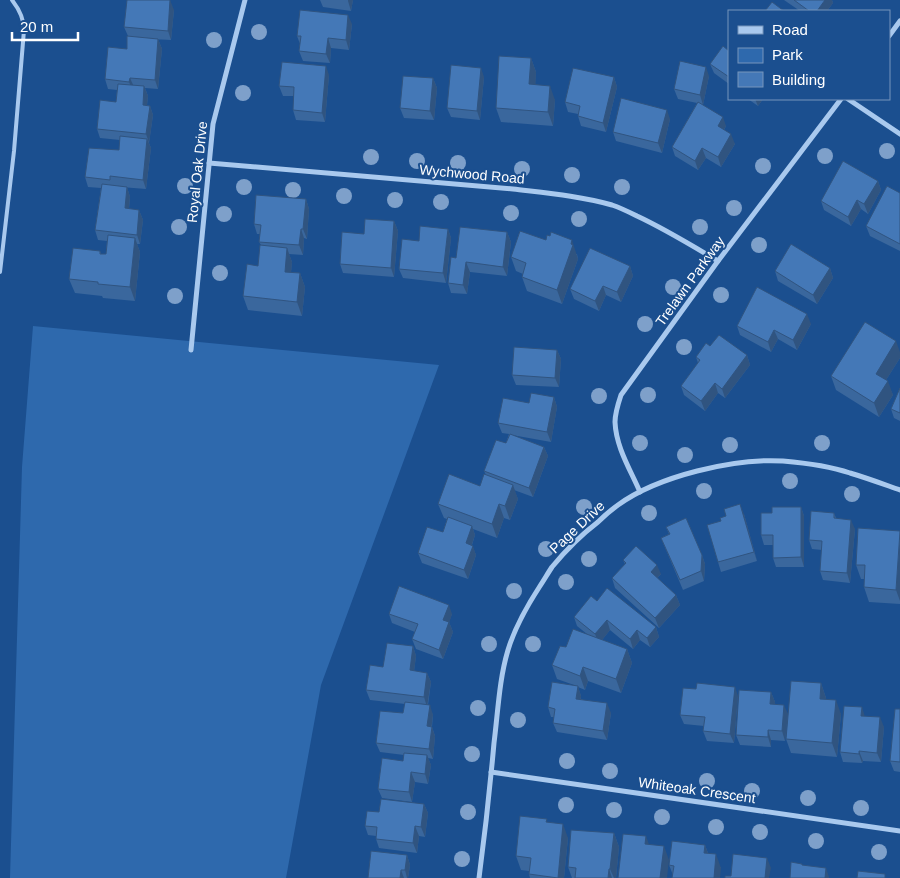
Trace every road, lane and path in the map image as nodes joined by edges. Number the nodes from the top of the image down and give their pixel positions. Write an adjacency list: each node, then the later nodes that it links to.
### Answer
1 (12, 0): 10 (lane)
2 (245, 0): 8 (street, Royal Oak Drive)
3 (900, 20): 4 (street)
4 (890, 35)
5 (840, 100): 9 (street, Trelawn Parkway)
6 (849, 100): 7 (street)
7 (900, 134)
8 (208, 162): 9 (street, Wychwood Road); 11 (street, Royal Oak Drive)
9 (718, 261): 13 (street, Trelawn Parkway)
10 (0, 272)
11 (191, 350)
12 (900, 490): 13 (street, Page Drive)
13 (640, 492): 14 (street, Page Drive)
14 (491, 772): 15 (street, Whiteoak Crescent); 16 (street, Page Drive)
15 (900, 831)
16 (479, 878)

